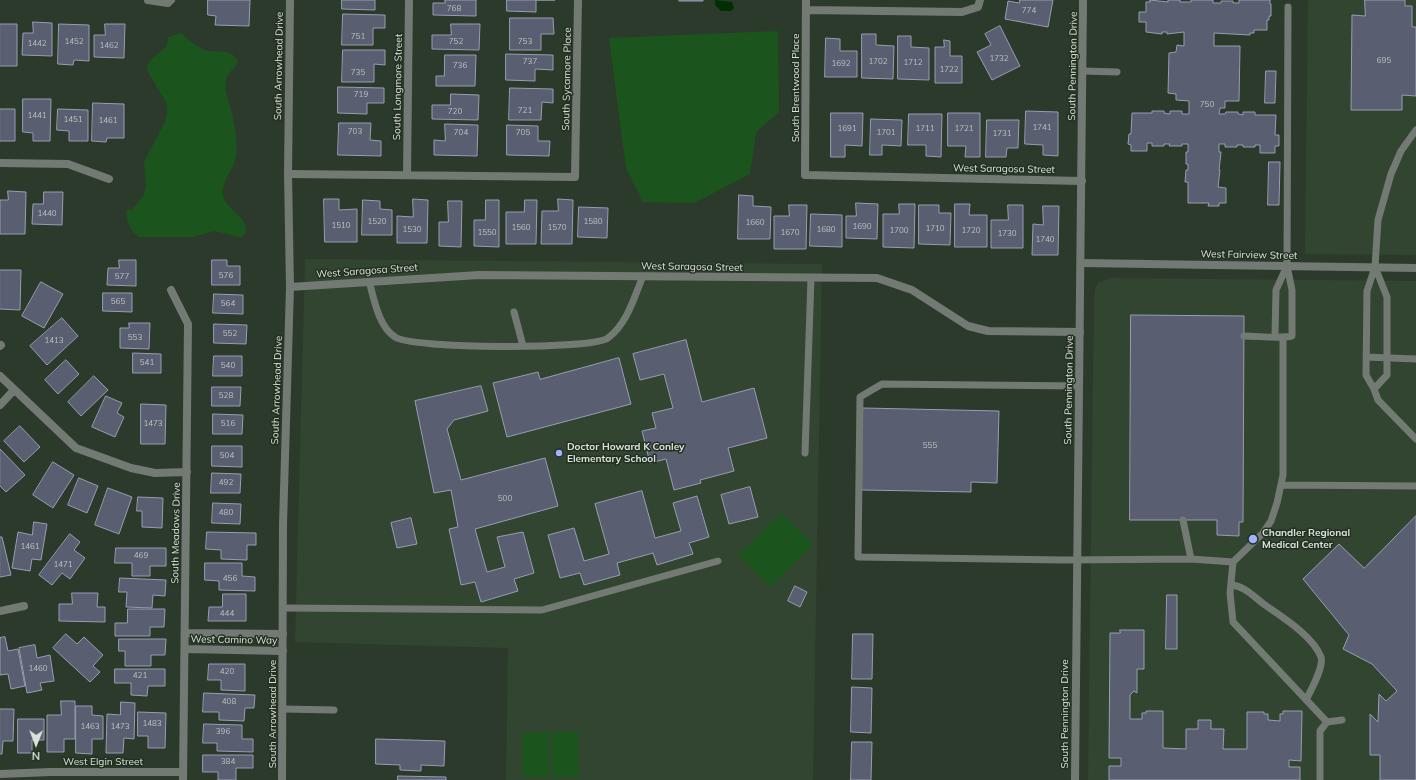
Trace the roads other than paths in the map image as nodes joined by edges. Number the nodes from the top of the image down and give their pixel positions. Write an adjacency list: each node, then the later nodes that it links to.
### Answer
1 (148, 0): 7 (street)
2 (290, 0): 15 (street, South Arrowhead Drive)
3 (409, 0): 16 (street, South Longmore Street)
4 (578, 0): 16 (street, South Sycamore Place)
5 (806, 0): 10 (street, South Brentwood Place)
6 (1083, 0): 11 (street, South Pennington Drive)
7 (170, 2)
8 (979, 3): 10 (street)
9 (1288, 7): 21 (lane)
10 (806, 10): 17 (street, South Brentwood Place)
11 (1083, 71): 12 (lane); 19 (street, South Pennington Drive)
12 (1117, 72)
13 (1416, 130): 22 (lane)
14 (0, 163): 18 (street)
15 (288, 174): 16 (street); 27 (street, South Arrowhead Drive)
16 (407, 175)
17 (805, 175): 19 (street, West Saragosa Street)
18 (109, 179)
19 (1082, 181): 20 (street, South Pennington Drive)
20 (1081, 263): 21 (street, West Fairview Street); 30 (street, South Pennington Drive)
21 (1287, 266): 22 (street, West Fairview Street); 32 (lane); 33 (lane)
22 (1375, 267): 23 (street, West Fairview Street); 35 (lane); 36 (lane)
23 (1416, 268)
24 (643, 276): 25 (street, West Saragosa Street); 26 (street, West Saragosa Street); 34 (lane)
25 (811, 278): 30 (street, West Saragosa Street); 44 (lane)
26 (369, 280): 27 (street, West Saragosa Street); 34 (lane)
27 (290, 287): 55 (street, South Arrowhead Drive)
28 (172, 290): 45 (street, South Meadows Drive)
29 (514, 312): 34 (lane)
30 (1080, 332): 39 (street, South Pennington Drive)
31 (1244, 336): 32 (lane)
32 (1275, 336): 33 (lane)
33 (1284, 338): 46 (lane)
34 (524, 346)
35 (1366, 357): 36 (lane); 40 (lane)
36 (1387, 358): 37 (lane); 40 (lane)
37 (1416, 359)
38 (0, 376): 41 (street)
39 (1079, 386): 50 (street, South Pennington Drive); 50 (lane)
40 (1374, 389): 43 (lane)
41 (14, 390): 42 (street); 45 (street)
42 (0, 405)
43 (1416, 440)
44 (805, 453)
45 (187, 472): 57 (street, South Meadows Drive)
46 (1281, 485): 47 (lane); 52 (lane)
47 (1416, 486)
48 (1183, 520): 49 (lane)
49 (1191, 559): 50 (lane); 52 (lane)
50 (1077, 560): 69 (street, South Pennington Drive)
51 (718, 561): 55 (lane)
52 (1233, 562): 53 (lane)
53 (1231, 585): 61 (lane); 61 (lane)
54 (24, 606): 56 (street)
55 (283, 608): 58 (street, South Arrowhead Drive)
56 (0, 611)
57 (185, 633): 58 (street, West Camino Way); 59 (street, South Meadows Drive)
58 (283, 634): 60 (street, South Arrowhead Drive)
59 (185, 649): 60 (street, West Camino Way); 67 (street, South Meadows Drive)
60 (283, 651): 62 (street, South Arrowhead Drive)
61 (1306, 700): 65 (lane)
62 (283, 710): 63 (lane); 68 (street, South Arrowhead Drive)
63 (334, 710)
64 (1342, 720): 65 (lane)
65 (1327, 722): 70 (lane)
66 (0, 774): 67 (street, West Elgin Street)
67 (183, 776)
68 (282, 780)
69 (1075, 780)
70 (1320, 780)

